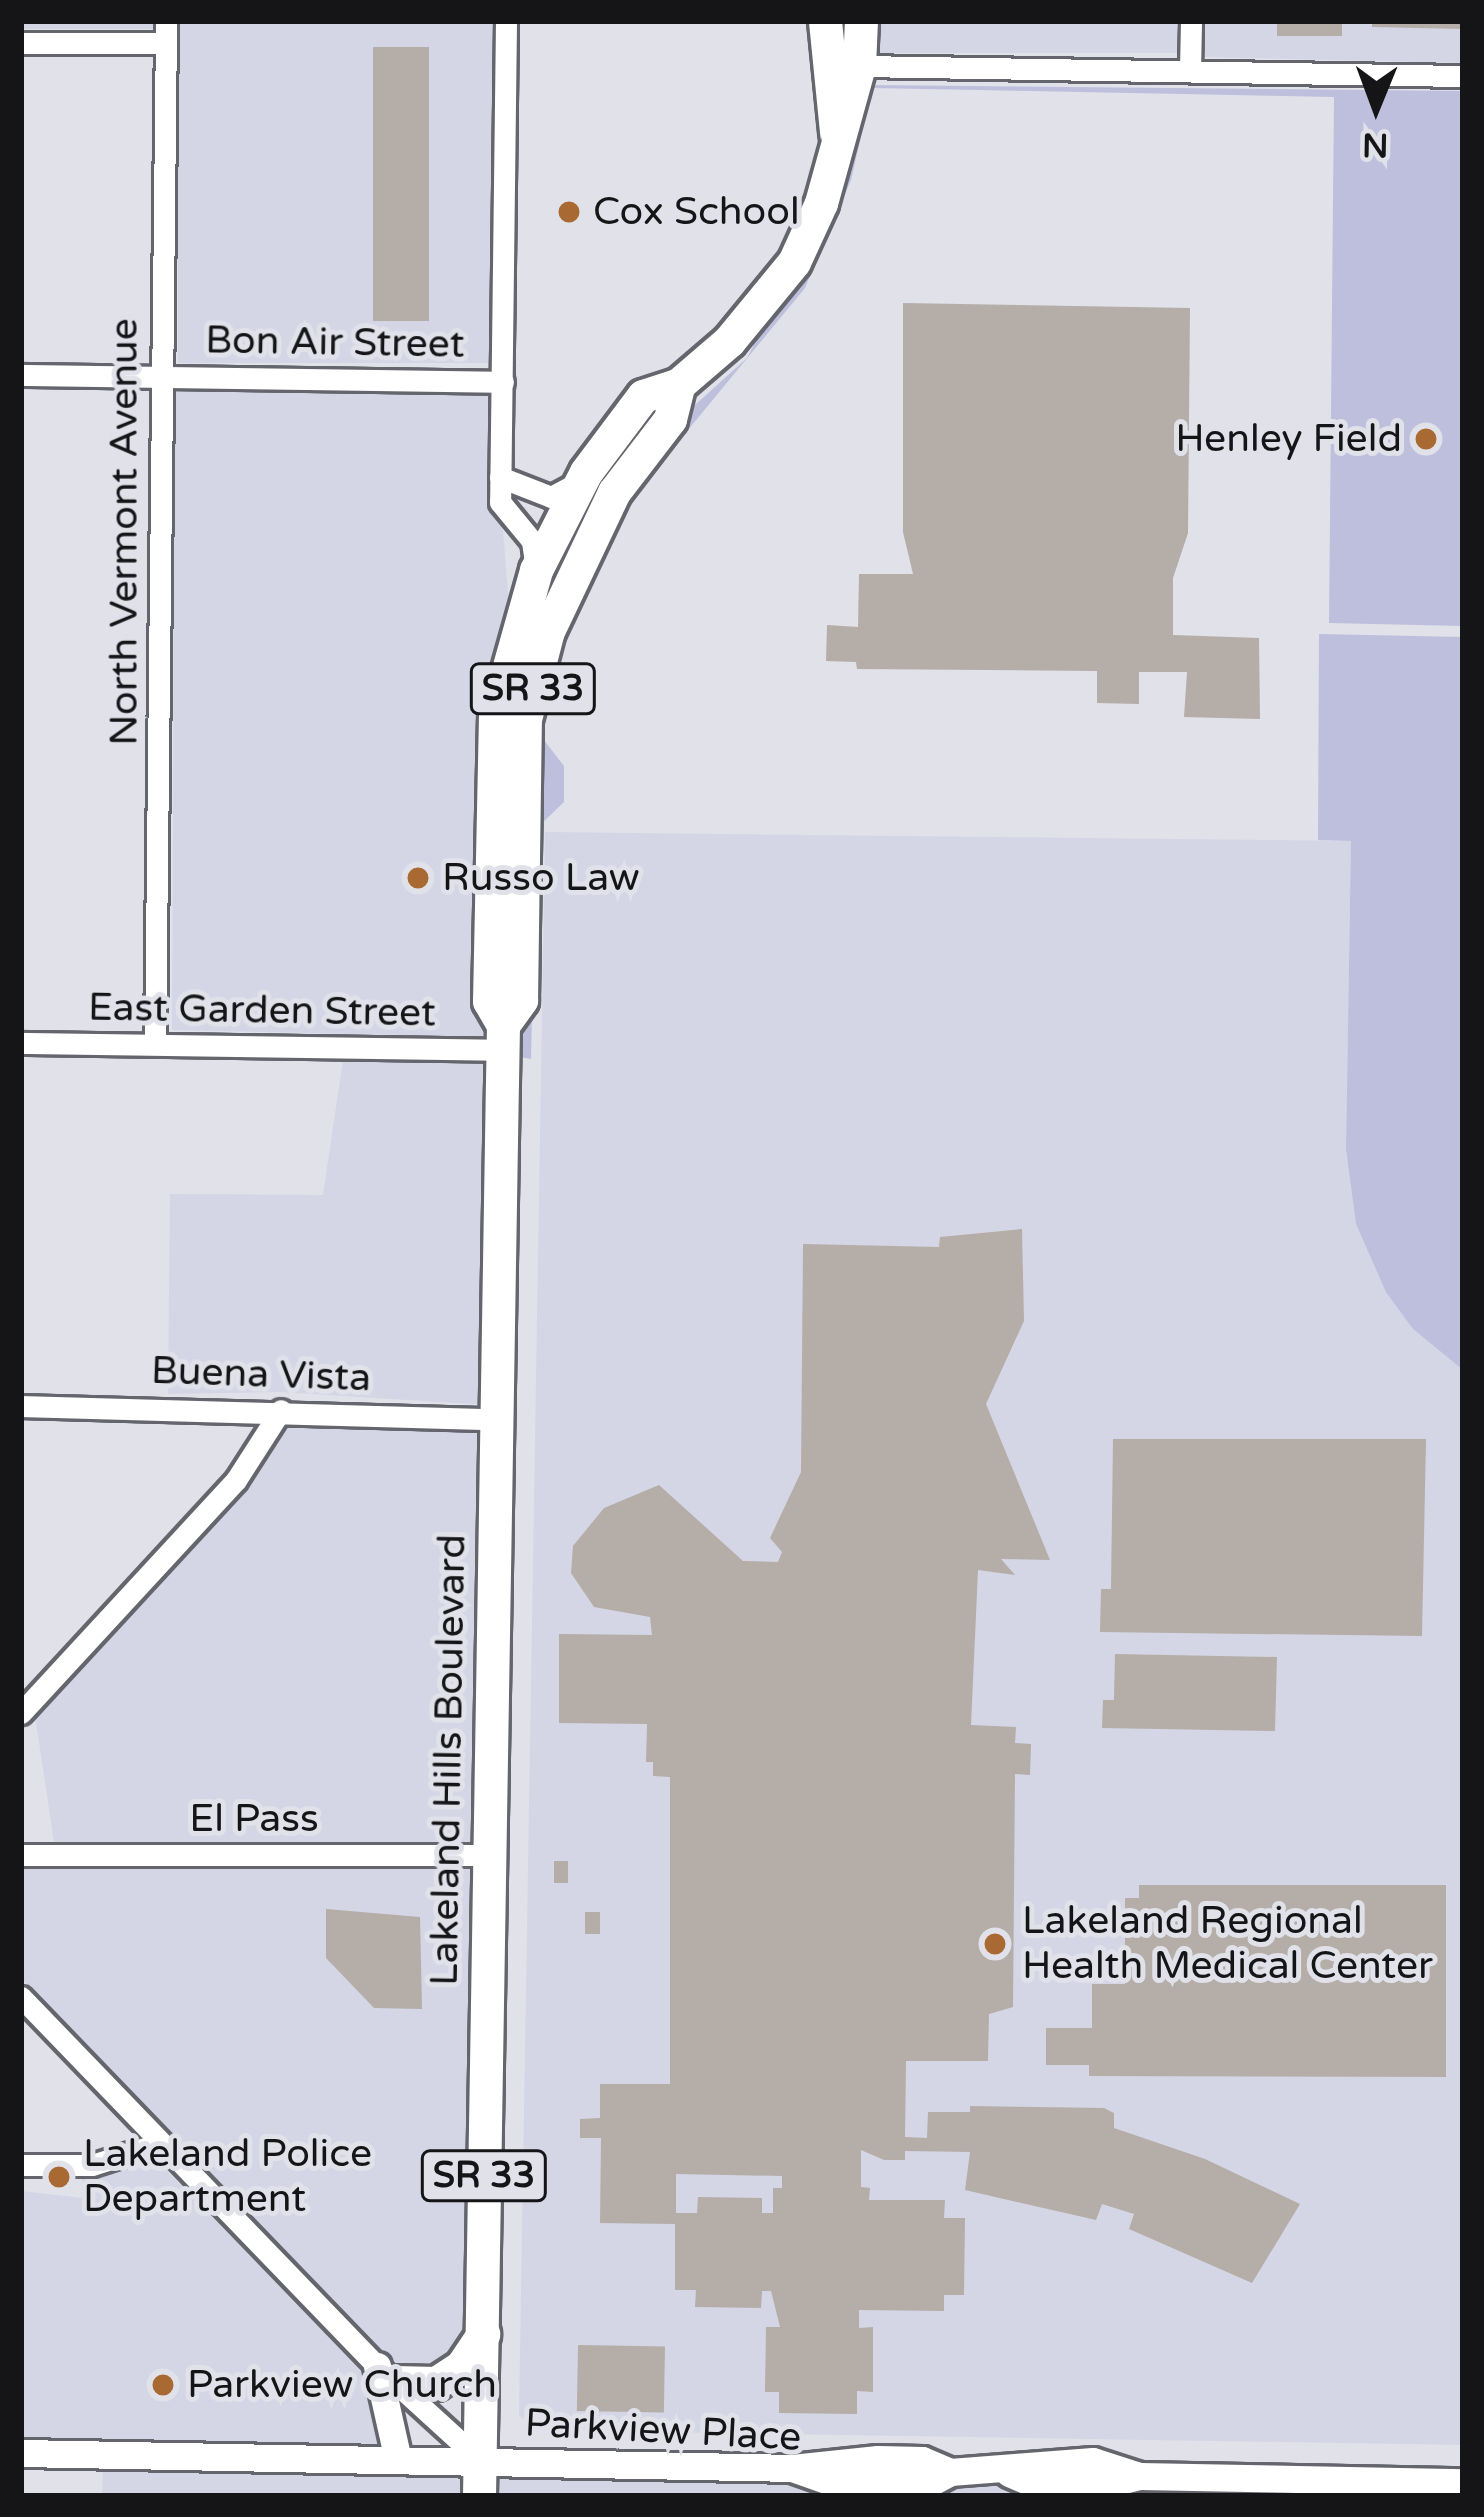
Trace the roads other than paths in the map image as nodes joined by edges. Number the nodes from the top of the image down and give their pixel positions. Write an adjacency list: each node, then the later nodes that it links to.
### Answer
1 (506, 21): 13 (street)
2 (824, 21): 10 (main road, Lakeland Hills Boulevard / SR 33)
3 (860, 21): 7 (main road, Lakeland Hills Boulevard / SR 33)
4 (1192, 21): 8 (street)
5 (166, 32): 6 (street); 12 (street, North Vermont Avenue)
6 (21, 43)
7 (860, 66): 8 (street); 10 (main road, Lakeland Hills Boulevard / SR 33)
8 (1190, 70): 9 (street)
9 (1463, 76)
10 (837, 140): 14 (main road, Lakeland Hills Boulevard / SR 33)
11 (21, 375): 12 (street, Bon Air Street)
12 (163, 376): 13 (street, Bon Air Street); 19 (street, North Vermont Avenue)
13 (503, 382): 16 (street)
14 (680, 384): 15 (main road, Lakeland Hills Boulevard / SR 33); 18 (main road, Lakeland Hills Boulevard / SR 33)
15 (586, 472): 16 (street); 17 (main road, Lakeland Hills Boulevard / SR 33)
16 (500, 477): 17 (street)
17 (536, 570): 18 (main road, Lakeland Hills Boulevard / SR 33)
18 (503, 1038): 19 (street, East Garden Street); 23 (main road, Lakeland Hills Boulevard / SR 33)
19 (154, 1042): 20 (street, East Garden Street)
20 (21, 1043)
21 (21, 1406): 22 (street, Buena Vista)
22 (281, 1410): 23 (street, Buena Vista); 24 (street)
23 (499, 1419): 26 (main road, Lakeland Hills Boulevard / SR 33)
24 (21, 1713)
25 (21, 1855): 26 (street, El Pass)
26 (487, 1855): 30 (main road, Lakeland Hills Boulevard / SR 33)
27 (21, 1997): 28 (street)
28 (158, 2144): 29 (street); 31 (street)
29 (21, 2165)
30 (483, 2335): 31 (main road); 34 (main road, Lakeland Hills Boulevard / SR 33)
31 (385, 2374): 33 (street); 34 (street)
32 (21, 2453): 33 (street, Parkview Place)
33 (398, 2460): 34 (street, Parkview Place)
34 (481, 2461): 36 (street, Parkview Place); 37 (main road, Lakeland Hills Boulevard / SR 33)
35 (1463, 2482): 36 (street, Parkview Place)
36 (1139, 2486)
37 (479, 2496)

